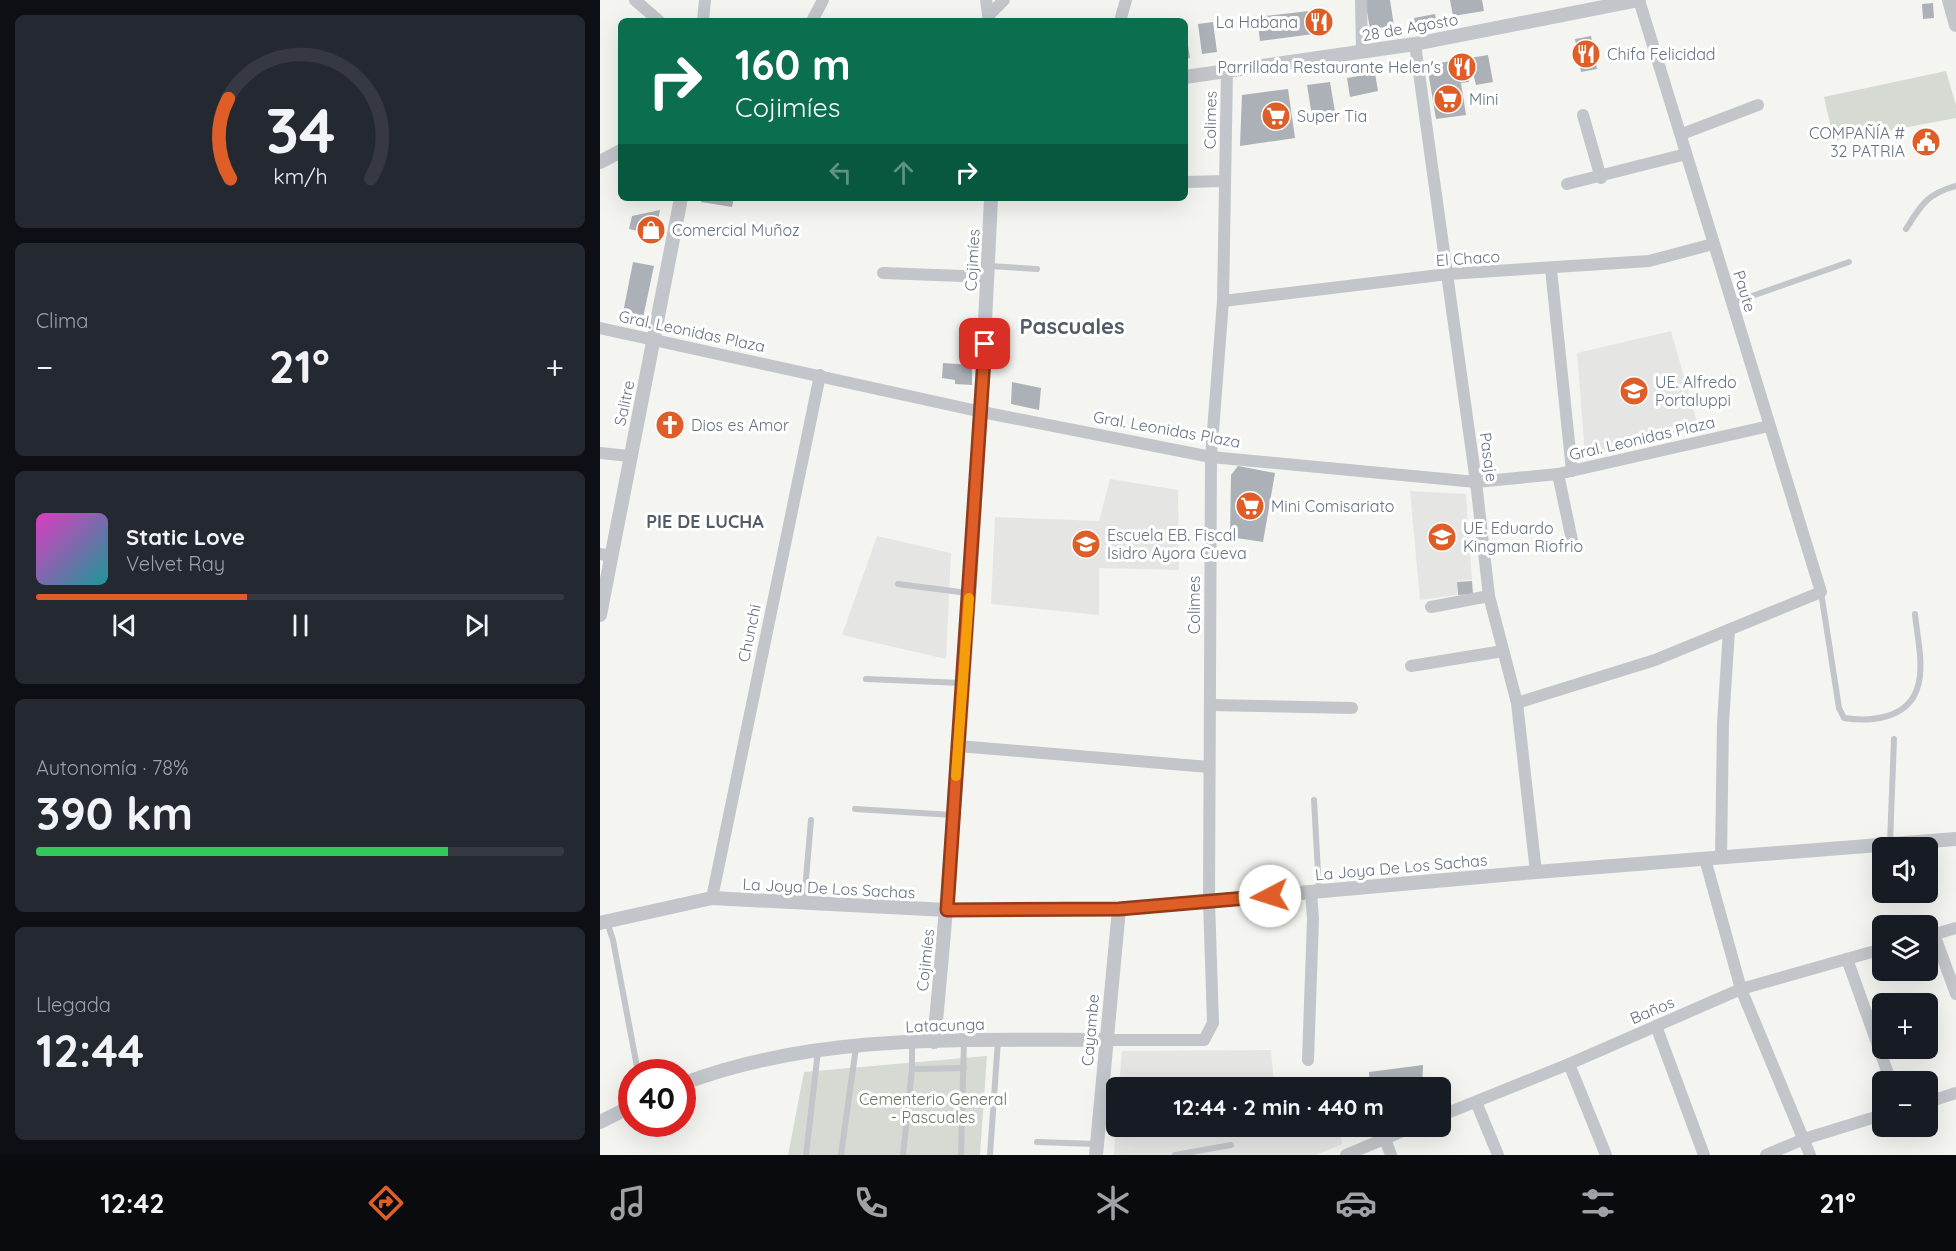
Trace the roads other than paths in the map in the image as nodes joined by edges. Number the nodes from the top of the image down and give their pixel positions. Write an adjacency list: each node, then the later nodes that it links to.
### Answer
1 (635, 0): 10 (street)
2 (705, 0): 11 (street)
3 (823, 0): 12 (street)
4 (986, 0): 13 (street)
5 (1004, 0): 14 (street)
6 (1126, 0): 15 (street)
7 (1361, 0): 18 (street)
8 (1639, 0): 17 (street, 28 de Agosto); 23 (street, Paute)
9 (1950, 0): 16 (street)
10 (656, 18)
11 (703, 18)
12 (814, 18)
13 (988, 18)
14 (989, 18)
15 (1121, 18)
16 (1956, 25)
17 (1415, 44): 18 (street, 28 de Agosto); 41 (street, Pasaje)
18 (1362, 52): 19 (street, 28 de Agosto)
19 (1227, 71): 20 (street, 28 de Agosto); 28 (street, Colimes)
20 (1188, 77)
21 (1758, 105): 23 (street)
22 (1583, 115): 27 (street)
23 (1682, 134): 25 (street, Paute)
24 (618, 153): 26 (street)
25 (1686, 154): 27 (street); 35 (street, Paute)
26 (600, 162)
27 (1601, 178): 30 (street)
28 (1225, 181): 29 (street); 42 (street, Colimes)
29 (1188, 182)
30 (1567, 184)
31 (1956, 186): 34 (lane)
32 (680, 201): 45 (street, Salitre)
33 (992, 201): 39 (street, Cojimíes)
34 (1906, 229)
35 (1713, 244): 38 (street, El Chaco); 43 (street, Paute)
36 (1849, 262): 43 (lane)
37 (1037, 269): 39 (lane)
38 (1551, 269): 41 (street, El Chaco); 52 (street)
39 (988, 271): 40 (street); 47 (street, Cojimíes)
40 (884, 273)
41 (1448, 274): 42 (street, El Chaco); 54 (street, Pasaje)
42 (1223, 301): 51 (street, Colimes)
43 (1732, 303): 48 (street, Paute)
44 (600, 328): 45 (street, Gral. Leonidas Plaza)
45 (654, 340): 46 (street, Gral. Leonidas Plaza); 50 (street, Salitre)
46 (820, 375): 47 (street, Gral. Leonidas Plaza); 87 (street, Chunchi)
47 (982, 412): 51 (street, Gral. Leonidas Plaza); 59 (street, Cojimíes)
48 (1769, 426): 52 (street, Gral. Leonidas Plaza); 58 (street, Paute)
49 (600, 453): 50 (street)
50 (629, 456): 56 (street, Salitre)
51 (1211, 457): 54 (street, Gral. Leonidas Plaza); 70 (street, Colimes)
52 (1572, 471): 53 (street, Gral. Leonidas Plaza)
53 (1558, 474): 54 (street, Gral. Leonidas Plaza); 55 (street)
54 (1476, 482): 60 (street, Pasaje)
55 (1573, 545)
56 (605, 555): 63 (street, Salitre)
57 (898, 584): 59 (lane)
58 (1821, 592): 62 (lane); 64 (street)
59 (969, 593): 68 (street, Cojimíes)
60 (1489, 596): 61 (street); 65 (street, Pasaje)
61 (1431, 608)
62 (1915, 614)
63 (600, 615)
64 (1729, 630): 69 (street); 83 (street)
65 (1503, 651): 66 (street); 69 (street, Pasaje)
66 (1411, 666)
67 (866, 679): 68 (lane)
68 (963, 683): 73 (street, Cojimíes)
69 (1517, 703): 85 (street, Pasaje)
70 (1210, 705): 71 (street); 74 (street, Colimes)
71 (1352, 708)
72 (1894, 739): 79 (lane)
73 (958, 746): 74 (street); 77 (street, Cojimíes)
74 (1209, 767): 88 (street, Colimes)
75 (1314, 800): 86 (lane)
76 (855, 809): 77 (lane)
77 (954, 815): 91 (street, Cojimíes)
78 (811, 820): 89 (lane)
79 (1890, 837)
80 (1956, 839): 81 (street, La Joya De Los Sachas)
81 (1938, 840)
82 (1872, 845): 83 (street, La Joya De Los Sachas)
83 (1721, 857): 84 (street, La Joya De Los Sachas)
84 (1706, 859): 85 (street, La Joya De Los Sachas); 98 (street)
85 (1536, 872): 86 (street, La Joya De Los Sachas)
86 (1315, 892): 88 (street, La Joya De Los Sachas); 110 (street)
87 (711, 898): 89 (street, La Joya De Los Sachas); 92 (street, La Joya De Los Sachas)
88 (1209, 901): 90 (street, La Joya De Los Sachas); 101 (street, Colimes)
89 (804, 902): 91 (street, La Joya De Los Sachas)
90 (1119, 909): 91 (street, La Joya De Los Sachas); 103 (street, Cayambe)
91 (947, 910): 105 (street, Cojimíes)
92 (603, 922): 109 (lane)
93 (1956, 928): 94 (street)
94 (1938, 933)
95 (1872, 952): 97 (street, Baños)
96 (1938, 952): 99 (street)
97 (1847, 959): 98 (street, Baños); 114 (street)
98 (1741, 989): 100 (street, Baños); 125 (street)
99 (1956, 994)
100 (1656, 1026): 111 (street, Baños); 139 (street)
101 (1211, 1032): 103 (street, Latacunga)
102 (998, 1040): 103 (street, Latacunga); 104 (street, Latacunga); 133 (lane)
103 (1105, 1040): 128 (street, Cayambe)
104 (964, 1041): 105 (street, Latacunga); 112 (lane)
105 (934, 1042): 106 (street, Latacunga)
106 (912, 1043): 107 (street, Latacunga); 113 (lane)
107 (856, 1047): 108 (street, Latacunga); 130 (lane)
108 (818, 1050): 115 (street, Latacunga); 129 (lane)
109 (636, 1059)
110 (1308, 1060)
111 (1569, 1064): 118 (street, Baños); 138 (street)
112 (964, 1068): 113 (lane); 132 (lane)
113 (912, 1069): 131 (lane)
114 (1887, 1071)
115 (696, 1079)
116 (1956, 1093): 117 (street)
117 (1938, 1099)
118 (1476, 1102): 119 (street, Baños); 137 (street)
119 (1451, 1112)
120 (618, 1113): 122 (street)
121 (1872, 1118): 125 (street)
122 (600, 1122)
123 (1389, 1137): 124 (street)
124 (1384, 1139): 135 (street); 136 (street)
125 (1804, 1139): 140 (street); 141 (street)
126 (1036, 1142): 128 (lane)
127 (1231, 1145): 134 (lane)
128 (1097, 1149)
129 (806, 1155)
130 (841, 1155)
131 (903, 1155)
132 (961, 1155)
133 (990, 1155)
134 (1175, 1155)
135 (1346, 1155)
136 (1391, 1155)
137 (1498, 1155)
138 (1606, 1155)
139 (1704, 1155)
140 (1766, 1155)
141 (1810, 1155)

